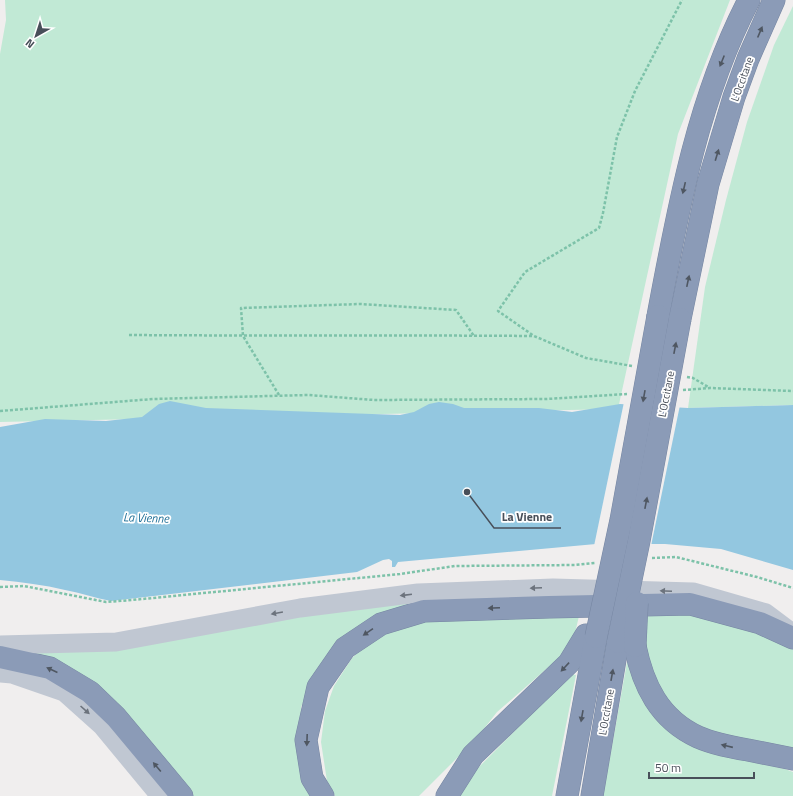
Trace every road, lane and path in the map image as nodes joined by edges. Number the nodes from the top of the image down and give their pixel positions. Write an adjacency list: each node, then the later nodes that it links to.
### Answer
1 (682, 0): 7 (path)
2 (749, 0): 17 (highway, L'Occitane, one-way to 17, bridge)
3 (774, 0): 19 (highway, L'Occitane, one-way to 3, bridge)
4 (128, 335): 5 (path)
5 (243, 336): 6 (path); 6 (path); 14 (path)
6 (474, 336): 7 (path)
7 (534, 336): 8 (path)
8 (637, 366)
9 (686, 377): 10 (path)
10 (710, 388): 11 (path); 12 (path)
11 (679, 390)
12 (793, 391)
13 (632, 393): 14 (path)
14 (279, 396): 15 (path)
15 (0, 411)
16 (793, 633): 20 (main road, one-way to 20)
17 (591, 636): 24 (highway, one-way to 24); 32 (highway, one-way to 32)
18 (793, 638): 29 (highway, one-way to 29)
19 (626, 644): 23 (highway, one-way to 19); 33 (highway, L'Occitane, one-way to 19)
20 (0, 645)
21 (0, 657): 28 (highway, one-way to 21)
22 (0, 673): 27 (main road, one-way to 27)
23 (753, 751): 25 (highway); 26 (highway)
24 (473, 755): 30 (highway); 31 (highway)
25 (793, 759)
26 (793, 767)
27 (160, 796)
28 (182, 796)
29 (323, 796)
30 (431, 796)
31 (447, 796)
32 (567, 796)
33 (592, 796)

